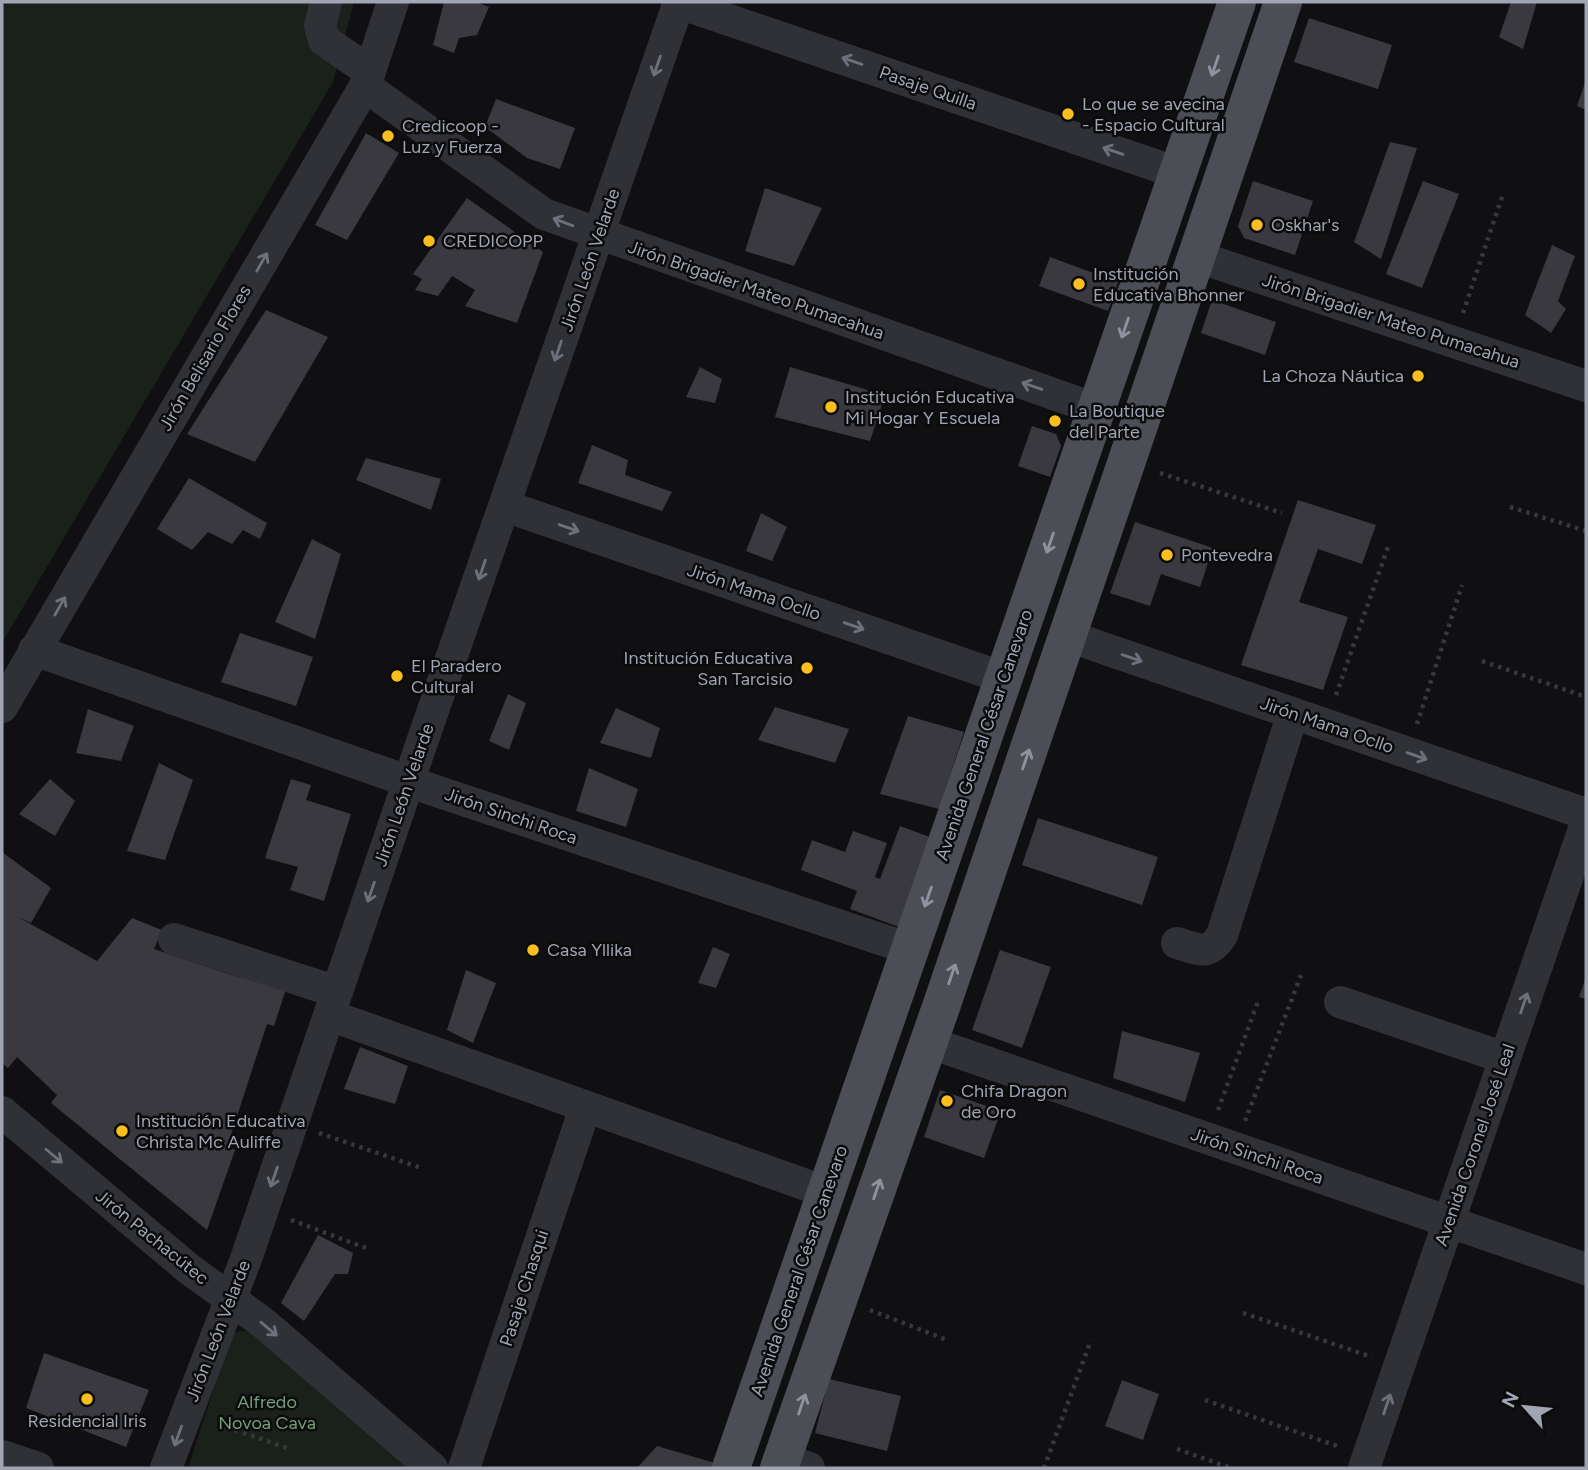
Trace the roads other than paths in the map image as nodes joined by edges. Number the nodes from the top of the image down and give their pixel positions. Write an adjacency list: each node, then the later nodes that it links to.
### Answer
1 (326, 2): 6 (street, Jirón Brigadier Mateo Pumacahua)
2 (393, 2): 6 (street, Jirón Belisario Flores)
3 (679, 2): 7 (street, Pasaje Quilla, one-way to 3); 8 (street, Jirón León Velarde, one-way to 8)
4 (1237, 2): 7 (main road, Avenida General César Canevaro, one-way to 7)
5 (1283, 2): 9 (main road)
6 (367, 79): 8 (street, Jirón Brigadier Mateo Pumacahua, one-way to 6); 14 (street, Jirón Belisario Flores, one-way to 6)
7 (1178, 173): 11 (main road, Avenida General César Canevaro, one-way to 11)
8 (598, 235): 11 (street, Jirón Brigadier Mateo Pumacahua, one-way to 8); 12 (street, Jirón León Velarde, one-way to 12)
9 (1195, 256): 10 (street, Jirón Brigadier Mateo Pumacahua); 13 (main road)
10 (1586, 386)
11 (1096, 409): 15 (main road, Avenida General César Canevaro, one-way to 15)
12 (505, 506): 15 (street, Jirón Mama Ocllo, one-way to 15); 18 (street, Jirón León Velarde, one-way to 18)
13 (1068, 636): 17 (street, Jirón Mama Ocllo, one-way to 17); 26 (main road, one-way to 13)
14 (34, 650): 16 (street, Jirón Belisario Flores); 18 (street, Jirón Sinchi Roca)
15 (1004, 678): 23 (main road, Avenida General César Canevaro, one-way to 23)
16 (2, 708)
17 (1293, 713): 19 (street, Jirón Mama Ocllo, one-way to 19); 22 (street)
18 (409, 781): 23 (street, Jirón Sinchi Roca); 25 (street, Jirón León Velarde, one-way to 25)
19 (1586, 814)
20 (1586, 823): 27 (street, Avenida Coronel José Leal, one-way to 20)
21 (173, 939): 25 (street)
22 (1177, 943)
23 (910, 949): 30 (main road, Avenida General César Canevaro)
24 (1340, 1002): 27 (street)
25 (333, 1004): 28 (street); 33 (street, Jirón León Velarde, one-way to 33)
26 (928, 1042): 31 (street, Jirón Sinchi Roca); 36 (main road, one-way to 26)
27 (1505, 1058): 31 (street, Avenida Coronel José Leal)
28 (585, 1108): 30 (street); 40 (street, Pasaje Chasqui)
29 (2, 1112): 33 (street, Jirón Pachacútec, one-way to 33)
30 (826, 1192): 41 (main road, Avenida General César Canevaro)
31 (1449, 1223): 32 (street, Jirón Sinchi Roca); 35 (street, Avenida Coronel José Leal, one-way to 31)
32 (1586, 1269)
33 (231, 1299): 38 (street, Jirón León Velarde, one-way to 38); 39 (street, Jirón Pachacútec, one-way to 39)
34 (2, 1456): 37 (street)
35 (1366, 1462)
36 (790, 1465)
37 (38, 1468)
38 (166, 1468)
39 (432, 1468)
40 (464, 1468)
41 (731, 1468)

